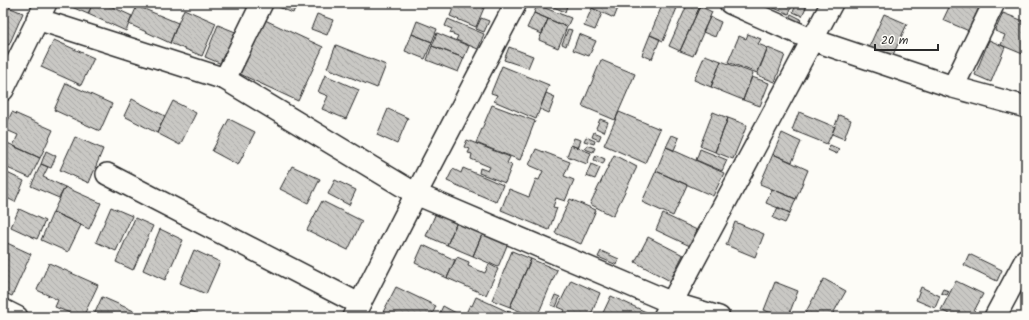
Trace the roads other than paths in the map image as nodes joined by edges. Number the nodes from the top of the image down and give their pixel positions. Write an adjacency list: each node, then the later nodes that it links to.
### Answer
1 (262, 3): 8 (street)
2 (516, 3): 13 (street)
3 (730, 3): 7 (street)
4 (832, 3): 7 (street)
5 (994, 3): 9 (street)
6 (42, 11): 8 (street); 10 (street)
7 (813, 40): 9 (street); 16 (street)
8 (225, 79): 13 (street)
9 (953, 87): 11 (street)
10 (3, 90)
11 (1026, 107)
12 (107, 174): 17 (street)
13 (416, 194): 16 (street); 17 (street)
14 (1026, 259): 20 (street)
15 (3, 310): 18 (street)
16 (668, 310): 19 (street)
17 (356, 311)
18 (17, 317)
19 (719, 317)
20 (995, 317)

